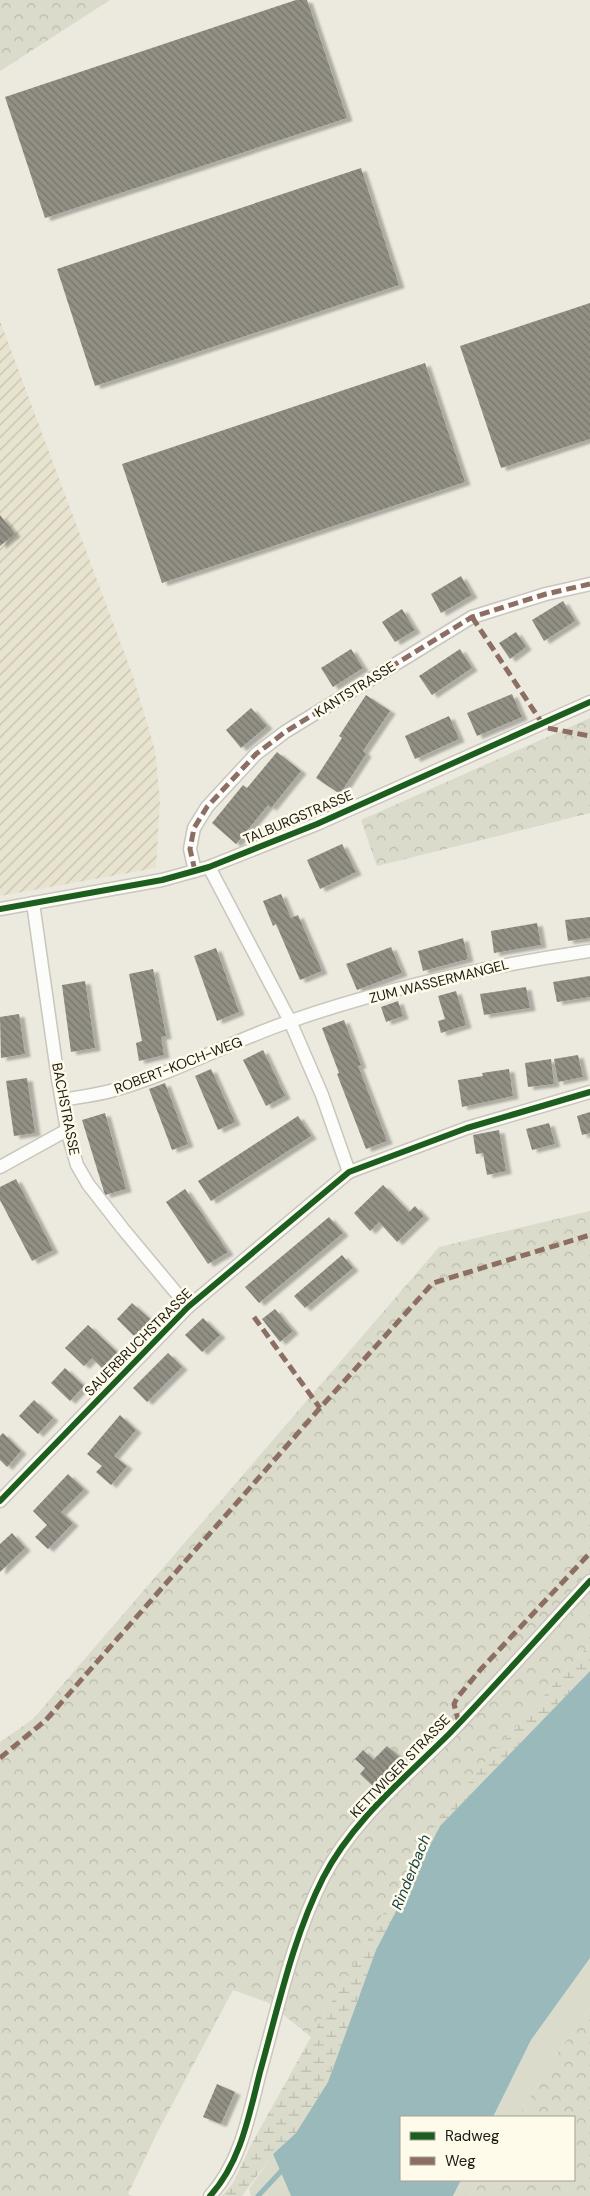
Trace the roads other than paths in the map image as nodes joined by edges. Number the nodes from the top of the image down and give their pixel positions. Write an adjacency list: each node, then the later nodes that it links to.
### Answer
1 (590, 584): 4 (street, KANTSTRASSE)
2 (590, 702): 3 (street, TALBURGSTRASSE)
3 (209, 867): 4 (street, TALBURGSTRASSE); 8 (street)
4 (195, 871): 5 (street, TALBURGSTRASSE)
5 (33, 903): 6 (street, TALBURGSTRASSE); 10 (street, BACHSTRASSE)
6 (0, 909)
7 (590, 951): 8 (street, ZUM WASSERMANGEL)
8 (290, 1021): 10 (street, ROBERT-KOCH-WEG); 13 (street)
9 (590, 1092): 13 (street)
10 (62, 1100): 11 (street, BACHSTRASSE)
11 (67, 1130): 12 (street); 14 (street, BACHSTRASSE)
12 (0, 1167)
13 (348, 1172): 14 (street, SAUERBRUCHSTRASSE)
14 (188, 1308): 15 (street, SAUERBRUCHSTRASSE)
15 (0, 1502)
16 (590, 1581): 17 (street, KETTWIGER STRASSE)
17 (210, 2196)

